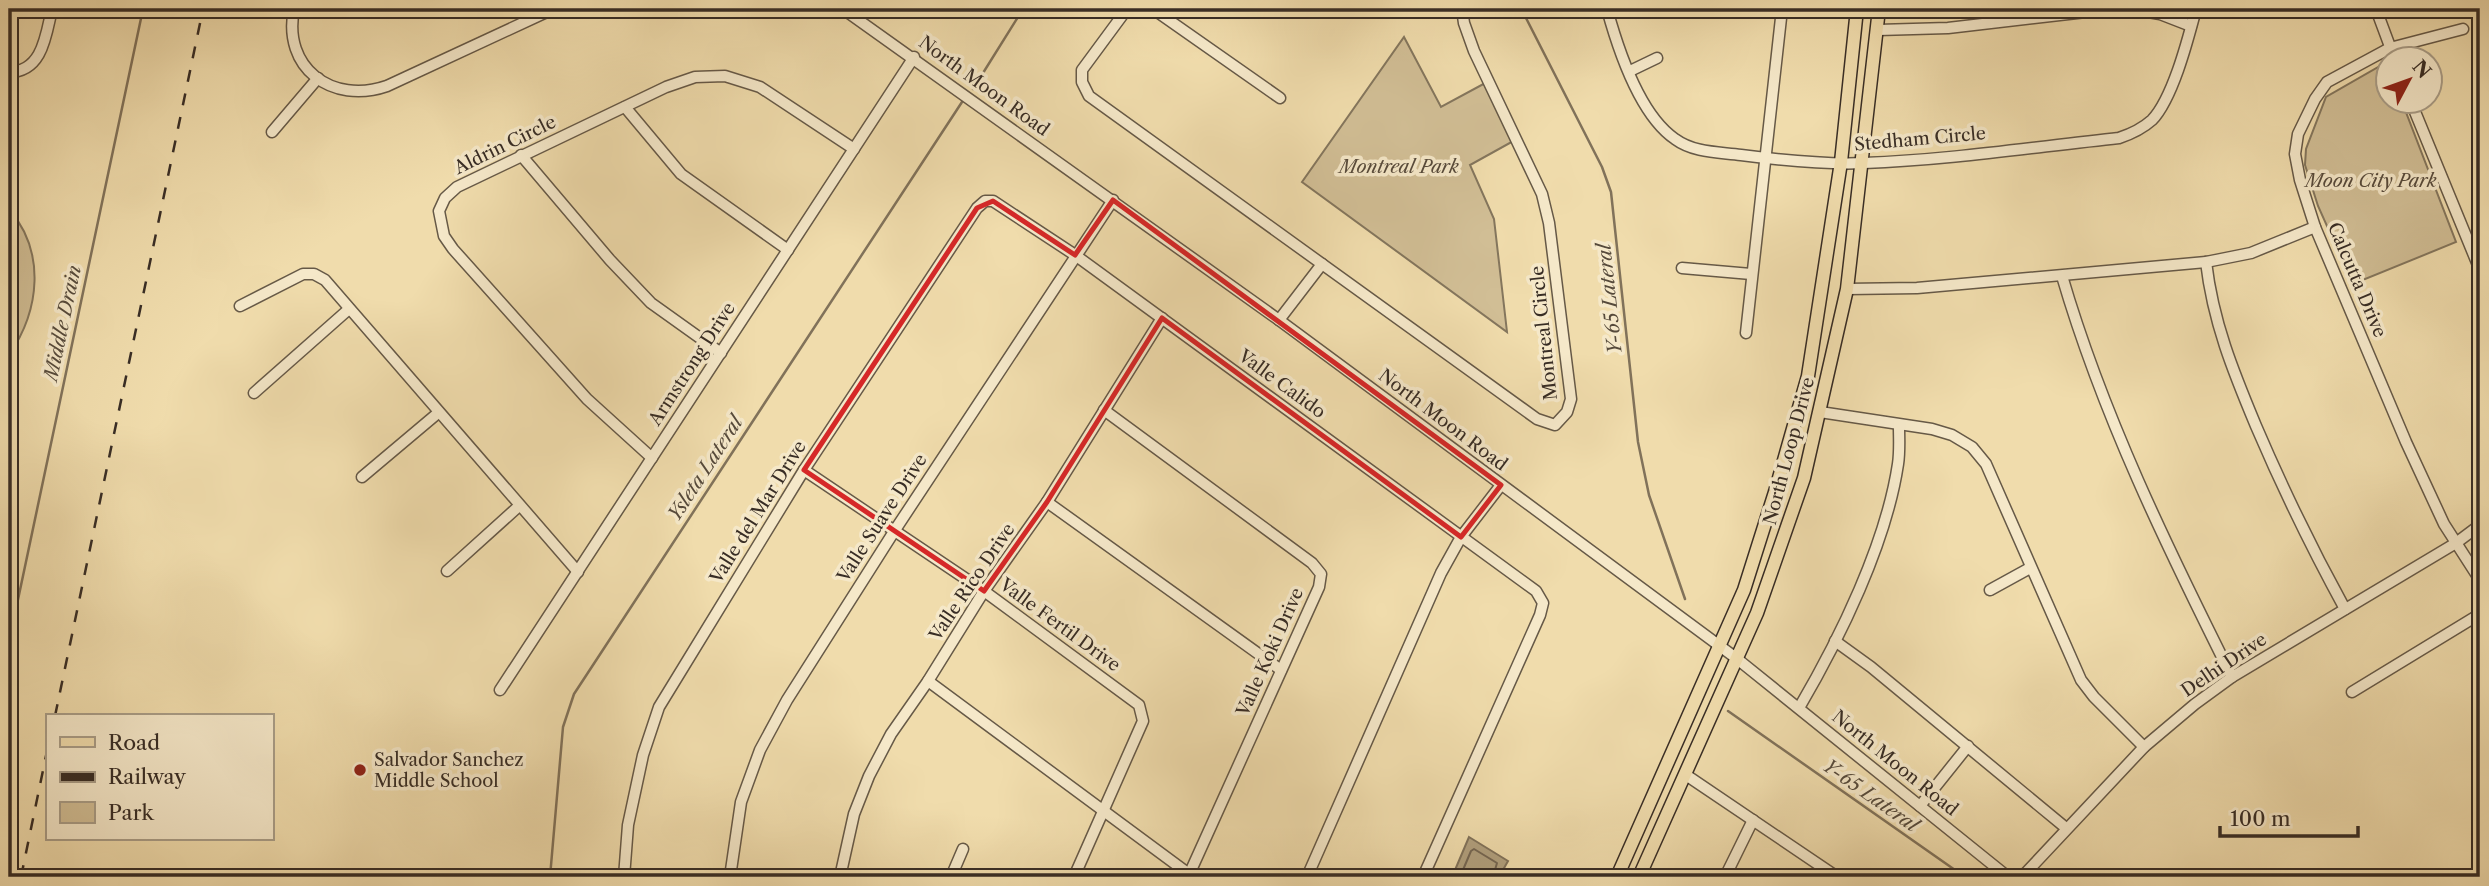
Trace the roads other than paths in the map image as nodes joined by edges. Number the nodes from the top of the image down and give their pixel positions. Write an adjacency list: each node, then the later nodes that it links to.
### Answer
1 (52, 9): 25 (street)
2 (294, 9): 26 (street)
3 (553, 9): 26 (street)
4 (843, 9): 21 (street, North Moon Road)
5 (1127, 9): 42 (street, Montreal Circle)
6 (1153, 9): 27 (street)
7 (1462, 9): 42 (street, Montreal Circle)
8 (1607, 9): 24 (street, Stedham Circle)
9 (1782, 9): 33 (street)
10 (1857, 9): 34 (main road, North Loop Drive)
11 (1879, 9): 18 (main road, North Loop Drive)
12 (2112, 9): 18 (street)
13 (2131, 9): 16 (street)
14 (2196, 9): 16 (street, Stedham Circle)
15 (2376, 9): 19 (street)
16 (2191, 26): 35 (street, Stedham Circle)
17 (2463, 29): 20 (street, Calcutta Drive)
18 (1878, 30): 35 (main road, North Loop Drive)
19 (2389, 46)
20 (2398, 46)
21 (914, 57): 31 (street, Armstrong Drive); 36 (street, North Moon Road)
22 (2374, 57): 38 (street, Calcutta Drive)
23 (1657, 58): 24 (street)
24 (1630, 71): 33 (street, Stedham Circle)
25 (9, 72)
26 (318, 78): 30 (street)
27 (1280, 98)
28 (625, 107): 31 (street, Aldrin Circle); 32 (street, Aldrin Circle); 39 (street)
29 (2418, 116): 44 (street)
30 (272, 132)
31 (854, 149): 39 (street, Armstrong Drive)
32 (521, 155): 53 (street); 59 (street, Aldrin Circle)
33 (1766, 158): 34 (street, Stedham Circle); 45 (street)
34 (1841, 162): 35 (street, Stedham Circle); 78 (main road, North Loop Drive)
35 (1861, 164): 47 (main road, North Loop Drive)
36 (1113, 200): 40 (street, Valle Suave Drive); 51 (street, North Moon Road)
37 (993, 201): 40 (street, Valle Calido); 60 (street, Valle del Mar Drive)
38 (2315, 227): 41 (street); 68 (street, Calcutta Drive)
39 (788, 250): 53 (street, Armstrong Drive)
40 (1076, 256): 50 (street, Valle Calido); 66 (street, Valle Suave Drive)
41 (2206, 262): 46 (street); 75 (street)
42 (1322, 264): 51 (street)
43 (1682, 268): 45 (street)
44 (2480, 270)
45 (1751, 274): 52 (street)
46 (2062, 276): 47 (street); 81 (street)
47 (1847, 289): 57 (main road, North Loop Drive)
48 (240, 306): 49 (street)
49 (349, 309): 54 (street); 56 (street)
50 (1163, 318): 55 (street, Valle Rico Drive); 67 (street, Valle Calido)
51 (1279, 320): 62 (street, North Moon Road)
52 (1746, 333)
53 (721, 353): 59 (street, Armstrong Drive)
54 (254, 393)
55 (1104, 410): 63 (street, Valle Rico Drive); 80 (street, Valle Koki Drive)
56 (438, 412): 61 (street); 64 (street)
57 (1820, 412): 58 (street); 79 (main road, North Loop Drive)
58 (1899, 426): 69 (street); 77 (street)
59 (652, 458): 71 (street, Armstrong Drive)
60 (804, 470): 66 (street, Valle Fertil Drive); 94 (street, Valle del Mar Drive)
61 (362, 477)
62 (1501, 485): 67 (street); 78 (street, North Moon Road)
63 (1047, 502): 74 (street, Valle Rico Drive); 80 (street)
64 (519, 506): 70 (street); 71 (street)
65 (2480, 525): 68 (street, Delhi Drive)
66 (895, 530): 74 (street, Valle Fertil Drive); 95 (street, Valle Suave Drive)
67 (1461, 537): 100 (street); 101 (street, Valle Calido)
68 (2456, 543): 72 (street, Calcutta Drive); 75 (street, Delhi Drive)
69 (2030, 568): 73 (street); 87 (street)
70 (447, 571)
71 (578, 572): 83 (street, Armstrong Drive)
72 (2480, 580)
73 (1990, 590)
74 (984, 591): 82 (street, Valle Rico Drive); 90 (street, Valle Fertil Drive)
75 (2345, 609): 81 (street, Delhi Drive)
76 (2480, 614): 84 (street)
77 (1835, 641): 85 (street); 86 (street)
78 (1720, 646): 79 (street, North Moon Road); 102 (main road, North Loop Drive)
79 (1736, 658): 85 (street, North Moon Road); 88 (main road, North Loop Drive)
80 (1281, 670): 99 (street, Valle Koki Drive)
81 (2232, 677): 87 (street, Delhi Drive)
82 (928, 681): 90 (street); 96 (street, Valle Rico Drive)
83 (500, 690)
84 (2352, 692)
85 (1799, 708): 89 (street, North Moon Road)
86 (1968, 746): 89 (street); 92 (street)
87 (2144, 747): 92 (street, Delhi Drive)
88 (1686, 775): 91 (street); 103 (main road, North Loop Drive)
89 (1920, 806): 106 (street, North Moon Road)
90 (1104, 812): 98 (street, Valle Fertil Drive); 99 (street)
91 (1753, 820): 104 (street); 105 (street)
92 (2066, 828): 107 (street, Delhi Drive)
93 (963, 849): 97 (street)
94 (624, 877)
95 (730, 877)
96 (839, 877)
97 (951, 877)
98 (1074, 877)
99 (1190, 877)
100 (1307, 877)
101 (1423, 877)
102 (1617, 877)
103 (1639, 877)
104 (1725, 877)
105 (1837, 877)
106 (2008, 877)
107 (2022, 877)

